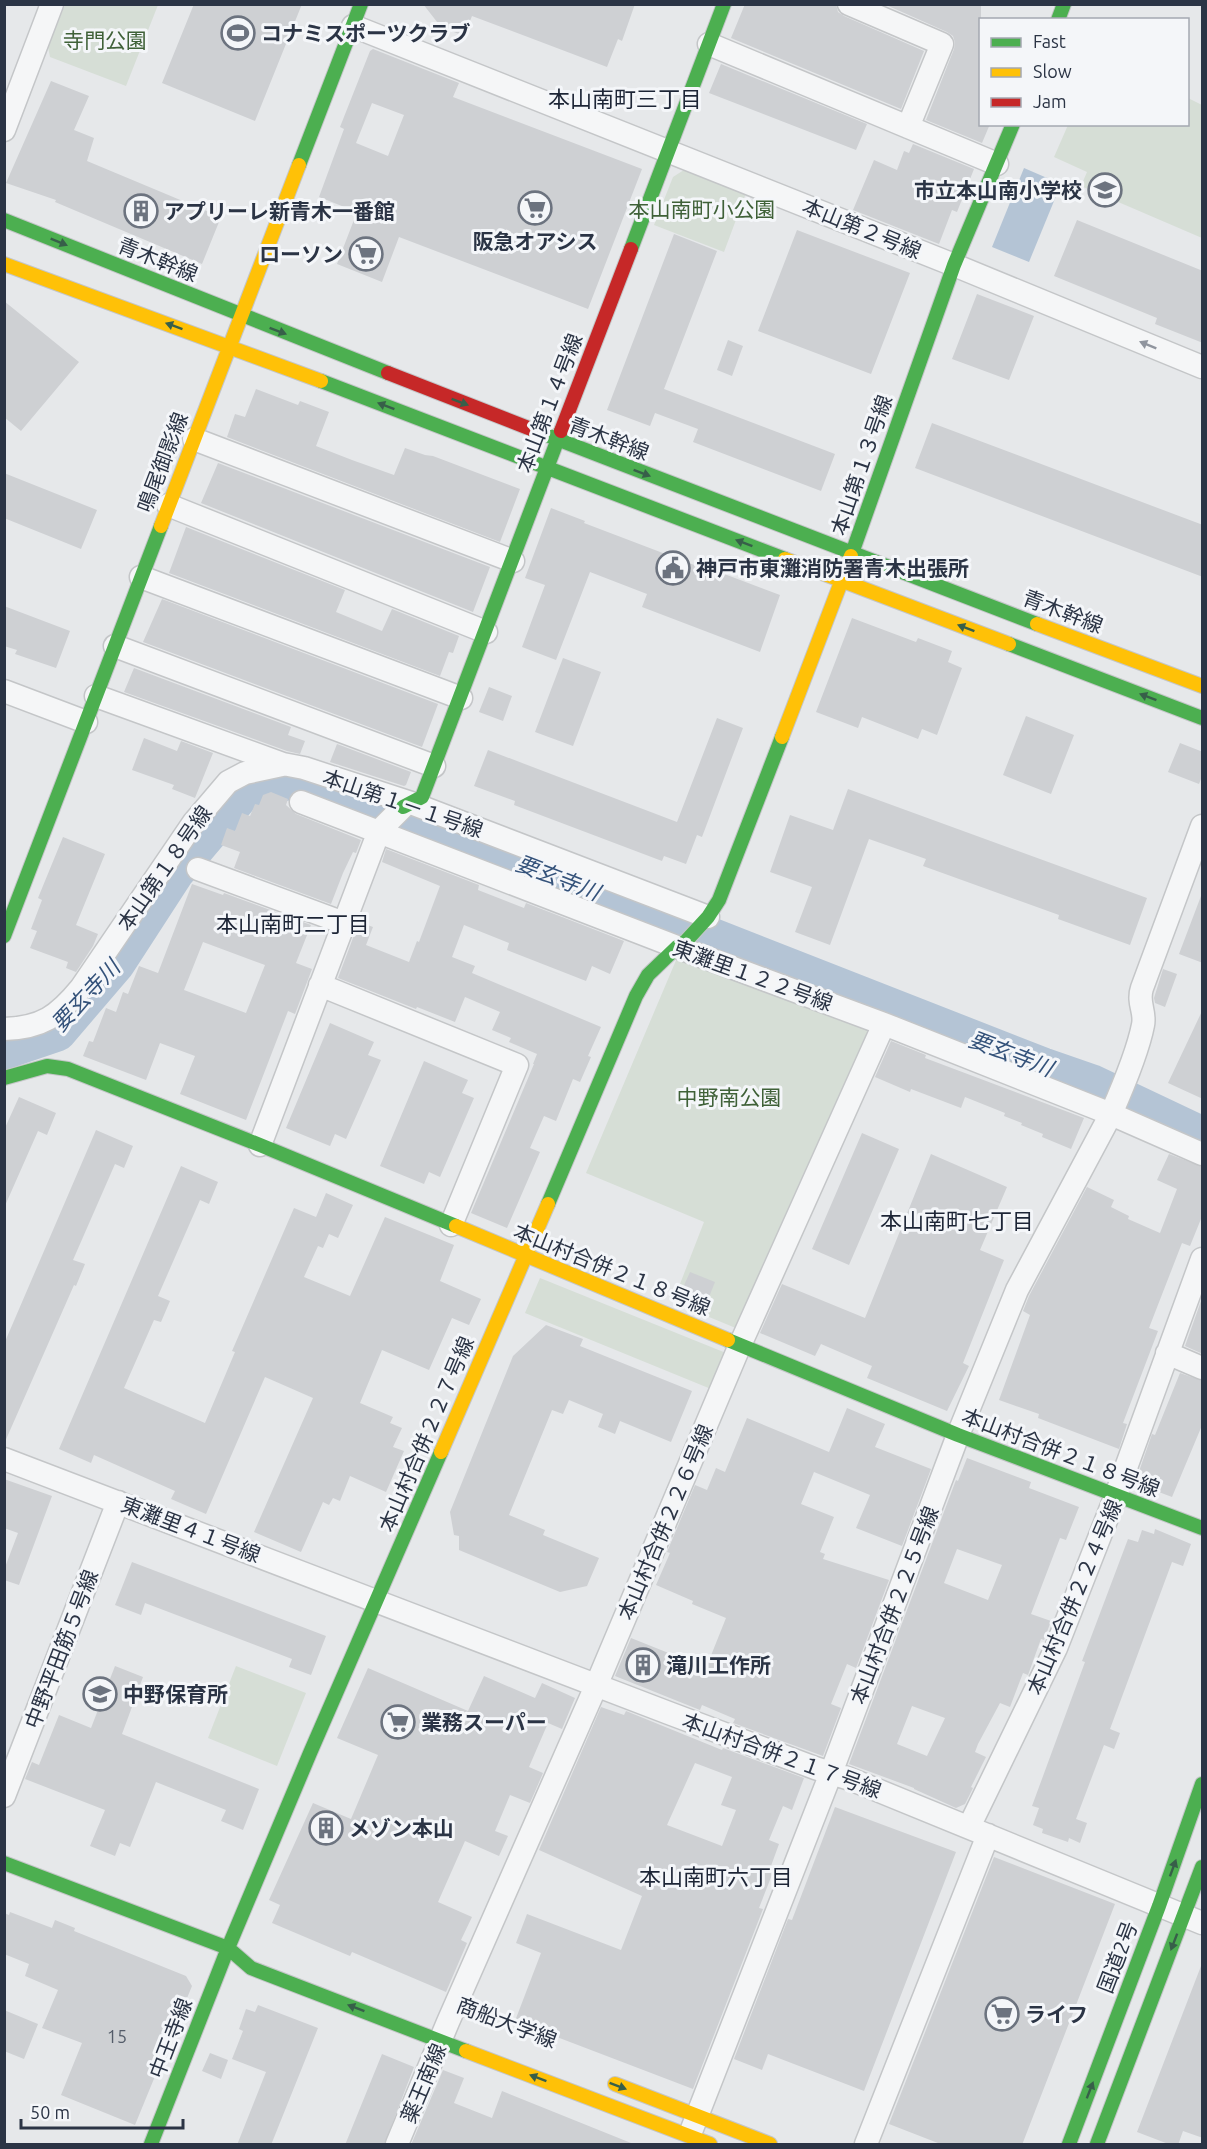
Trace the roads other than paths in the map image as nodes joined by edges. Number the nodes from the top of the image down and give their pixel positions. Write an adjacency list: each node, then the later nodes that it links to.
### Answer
1 (52, 4): 9 (street)
2 (362, 4): 5 (main road, 鳴尾御影線)
3 (724, 4): 6 (main road, 本山第１４号線)
4 (849, 4): 8 (street)
5 (353, 26): 10 (street, 本山第２号線); 15 (main road, 鳴尾御影線)
6 (709, 44): 8 (street); 10 (main road, 本山第１４号線)
7 (1012, 126): 11 (main road, 本山第１３号線)
8 (908, 127): 11 (street)
9 (4, 130)
10 (668, 151): 14 (street, 本山第２号線); 19 (main road, 本山第１４号線)
11 (997, 164): 14 (main road, 本山第１３号線)
12 (4, 220): 15 (main road, 青木幹線, one-way to 15)
13 (4, 264): 16 (main road, one-way to 13)
14 (954, 265): 17 (street, 本山第２号線, one-way to 14); 22 (main road, 本山第１３号線)
15 (241, 316): 16 (main road, 鳴尾御影線); 19 (main road, 青木幹線, one-way to 19)
16 (229, 346): 18 (main road, 鳴尾御影線); 20 (main road, one-way to 16)
17 (1203, 367)
18 (194, 440): 21 (main road, 鳴尾御影線); 23 (street)
19 (557, 440): 20 (main road, 本山第１４号線); 22 (main road, 青木幹線, one-way to 22)
20 (548, 468): 23 (main road, 本山第１４号線); 25 (main road, one-way to 20)
21 (168, 505): 24 (main road, 鳴尾御影線); 26 (street)
22 (852, 554): 25 (main road, 本山第１３号線); 28 (main road, 青木幹線)
23 (513, 561): 26 (main road, 本山第１４号線)
24 (141, 577): 27 (main road, 鳴尾御影線); 31 (street)
25 (842, 580): 32 (main road, one-way to 25); 41 (main road, 本山第１３号線)
26 (486, 632): 31 (main road, 本山第１４号線)
27 (115, 646): 30 (main road, 鳴尾御影線); 35 (street)
28 (1203, 686)
29 (4, 691): 33 (street)
30 (96, 696): 33 (main road, 鳴尾御影線); 34 (street, 本山第１－１号線)
31 (461, 698): 35 (main road, 本山第１４号線)
32 (1203, 718)
33 (86, 722): 43 (main road, 鳴尾御影線)
34 (283, 764): 37 (street, 本山第１－１号線); 47 (street, 本山第１８号線)
35 (434, 766): 37 (main road, 本山第１４号線)
36 (301, 802): 39 (street, 東灘里１２２号線)
37 (407, 805): 39 (street); 41 (street, 本山第１－１号線)
38 (1203, 826): 49 (street, 本山村合併２２５号線)
39 (381, 829): 42 (street); 44 (street, 東灘里１２２号線)
40 (198, 869): 42 (street)
41 (707, 918): 44 (main road, 本山第１３号線)
42 (344, 923): 45 (street)
43 (4, 936)
44 (681, 944): 46 (street, 東灘里１２２号線); 53 (main road, 本山村合併２２７号線)
45 (320, 985): 50 (street); 52 (street)
46 (884, 1024): 49 (street, 東灘里１２２号線); 55 (street, 本山村合併２２６号線)
47 (4, 1029)
48 (4, 1078): 50 (main road, 本山村合併２１８号線)
49 (1113, 1110): 51 (street, 東灘里１２２号線); 58 (street, 本山村合併２２５号線)
50 (260, 1145): 52 (main road, 本山村合併２１８号線)
51 (1203, 1154)
52 (451, 1225): 53 (main road, 本山村合併２１８号線)
53 (526, 1257): 55 (main road, 本山村合併２１８号線); 63 (main road, 本山村合併２２７号線)
54 (1203, 1259): 56 (street, 本山村合併２２４号線)
55 (741, 1345): 58 (main road, 本山村合併２１８号線); 64 (street, 本山村合併２２６号線)
56 (1167, 1353): 57 (street); 60 (street, 本山村合併２２４号線)
57 (1203, 1368)
58 (958, 1435): 60 (main road, 本山村合併２１８号線); 65 (street, 本山村合併２２５号線)
59 (4, 1459): 61 (street, 東灘里４１号線)
60 (1116, 1495): 62 (main road, 本山村合併２１８号線); 68 (street, 本山村合併２２４号線)
61 (118, 1502): 63 (street, 東灘里４１号線); 67 (street, 中野平田筋５号線)
62 (1203, 1528)
63 (377, 1600): 64 (street, 本山村合併２１７号線); 74 (main road, 本山村合併２２７号線)
64 (596, 1686): 65 (street, 本山村合併２１７号線); 75 (street, 本山村合併２２６号線)
65 (831, 1773): 68 (street, 本山村合併２１７号線); 77 (street, 本山村合併２２５号線)
66 (1203, 1784): 71 (main road, 国道2号, one-way to 66)
67 (4, 1796)
68 (978, 1831): 71 (street, 本山村合併２１７号線); 81 (street, 本山村合併２２４号線)
69 (4, 1863): 74 (main road, 商船大学線)
70 (1203, 1867): 72 (main road)
71 (1159, 1906): 72 (street, 本山村合併２１７号線); 82 (main road, 国道2号, one-way to 71)
72 (1193, 1919): 83 (main road, one-way to 83)
73 (248, 1947): 74 (main road, 商船大学線)
74 (228, 1948): 75 (main road, 商船大学線, one-way to 74); 78 (main road, 中王寺線)
75 (446, 2026): 77 (main road, 商船大学線, one-way to 75); 79 (street, 薬王南線)
76 (600, 2079): 77 (main road, 商船大学線, one-way to 77)
77 (696, 2135): 80 (main road, 商船大学線)
78 (151, 2145)
79 (397, 2145)
80 (770, 2145)
81 (866, 2145)
82 (1069, 2145)
83 (1098, 2145)

